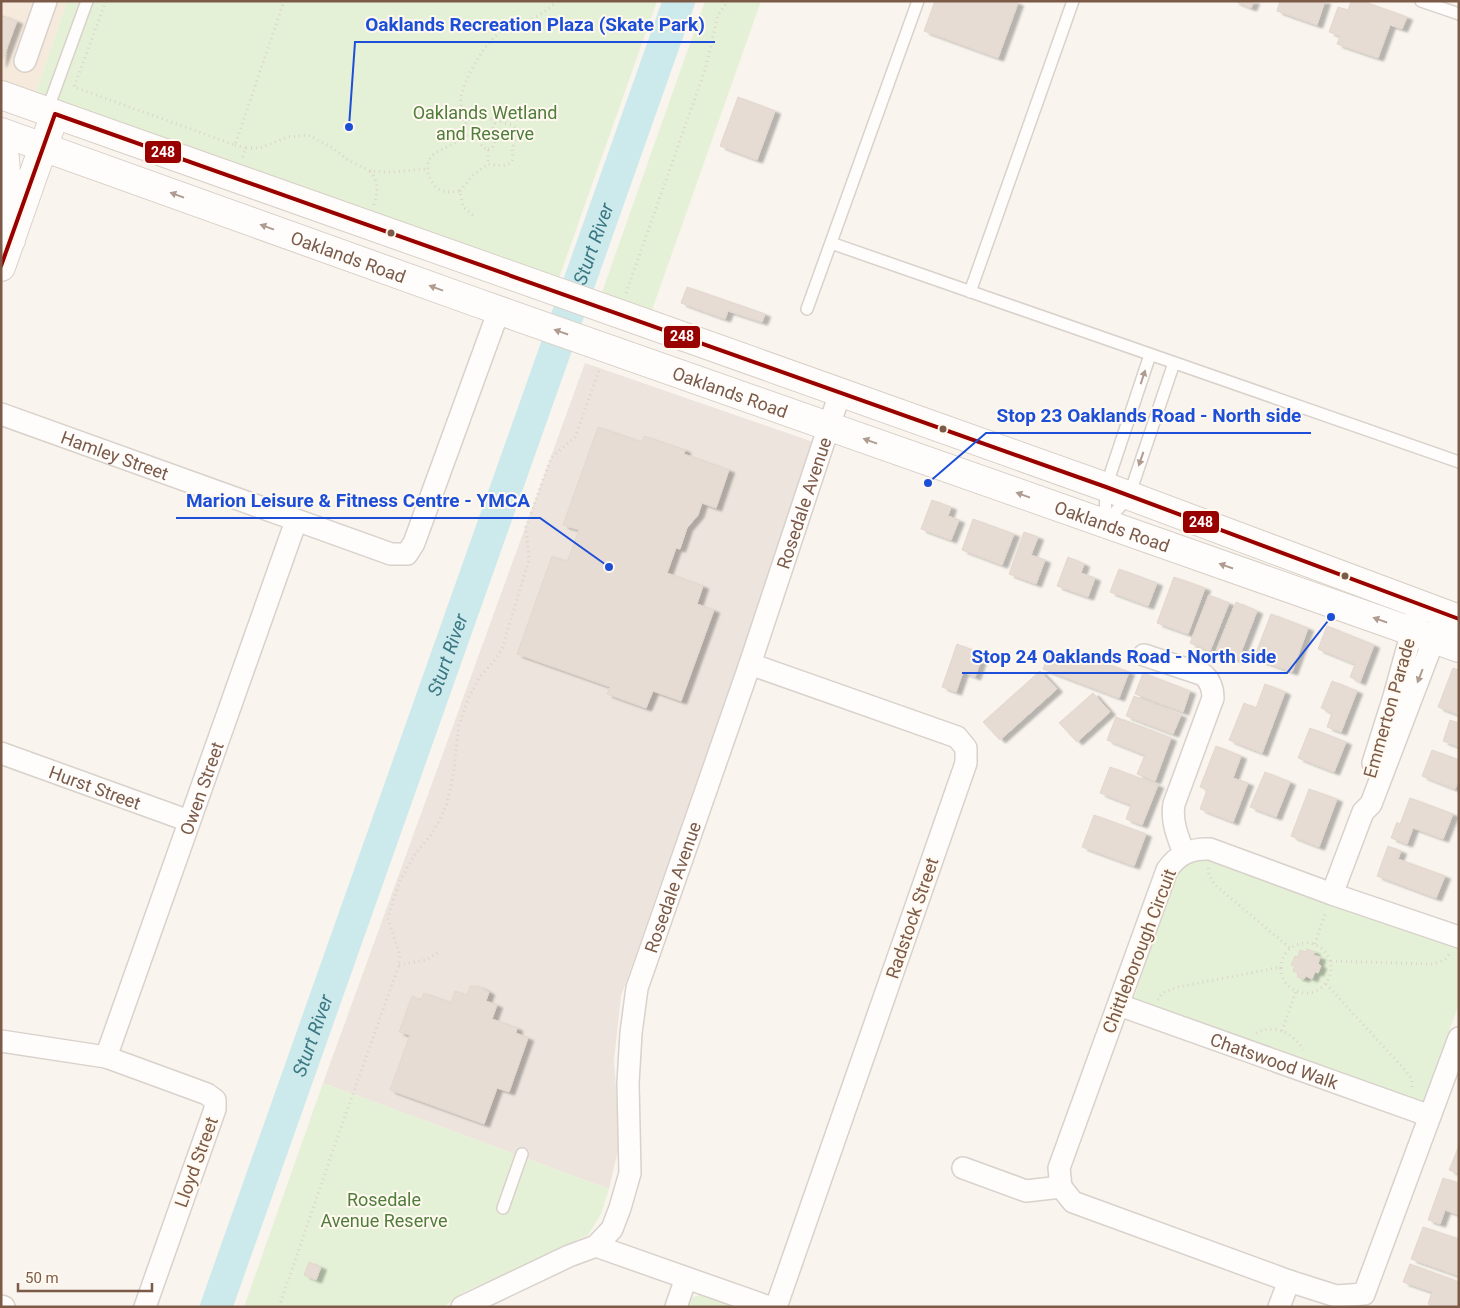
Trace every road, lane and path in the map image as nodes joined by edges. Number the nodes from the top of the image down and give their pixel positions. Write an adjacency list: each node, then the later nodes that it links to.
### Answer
1 (46, 1): 11 (street)
2 (87, 1): 13 (lane)
3 (106, 1): 4 (path)
4 (284, 1)
5 (557, 1): 15 (path)
6 (728, 1): 36 (path)
7 (918, 1): 31 (lane)
8 (1073, 1): 34 (lane)
9 (1421, 1): 10 (lane)
10 (1459, 14)
11 (25, 61)
12 (1, 95): 13 (main road, Oaklands Road)
13 (52, 113): 21 (main road); 29 (main road, Oaklands Road)
14 (496, 120): 15 (path); 17 (path); 24 (path)
15 (465, 124): 18 (path)
16 (1, 132): 21 (main road, Oaklands Road)
17 (491, 133): 19 (path); 23 (path)
18 (462, 134): 19 (path); 25 (path)
19 (480, 140): 23 (path)
20 (1, 144): 30 (main road)
21 (43, 147): 30 (main road); 35 (main road, Oaklands Road, one-way to 21)
22 (246, 148): 26 (path)
23 (488, 149): 24 (path)
24 (488, 164): 27 (path)
25 (428, 169): 26 (path); 27 (path)
26 (370, 171): 29 (path)
27 (460, 190): 28 (path)
28 (473, 215)
29 (367, 225): 32 (main road, Oaklands Road)
30 (11, 240): 33 (main road)
31 (831, 243): 34 (lane); 37 (lane)
32 (483, 265): 35 (main road); 36 (main road, Oaklands Road)
33 (1, 267)
34 (970, 292): 39 (lane)
35 (488, 306): 38 (main road, Oaklands Road, one-way to 35); 46 (street, Hamley Street)
36 (622, 306): 41 (main road, Oaklands Road)
37 (807, 309)
38 (604, 355): 43 (main road, Oaklands Road); 61 (path)
39 (1150, 355): 40 (lane); 45 (lane, one-way to 39)
40 (1174, 363): 44 (lane); 45 (lane, one-way to 45)
41 (840, 392): 43 (street, Rosedale Avenue); 45 (main road, Oaklands Road)
42 (1, 414): 46 (street, Hamley Street)
43 (829, 426): 47 (main road, Oaklands Road, one-way to 43); 50 (street, Rosedale Avenue)
44 (1459, 462)
45 (1117, 492): 47 (lane); 47 (lane); 48 (main road, Oaklands Road)
46 (296, 521): 52 (street, Owen Street)
47 (1105, 524): 48 (main road, Oaklands Road, one-way to 47)
48 (1438, 626): 55 (street, Emmerton Parade)
49 (1144, 655): 54 (street)
50 (750, 664): 77 (street, Rosedale Avenue); 86 (street, Radstock Street)
51 (1, 753): 52 (street, Hurst Street)
52 (189, 821): 70 (street, Owen Street)
53 (1210, 849): 54 (street, Chittleborough Circuit); 55 (street, Chittleborough Circuit); 58 (path)
54 (1184, 853): 65 (street, Chittleborough Circuit)
55 (1332, 894): 56 (street, Chittleborough Circuit); 57 (path)
56 (1458, 937): 60 (path)
57 (1314, 944): 58 (path); 60 (path)
58 (1290, 948): 62 (path)
59 (440, 951): 61 (path)
60 (1331, 961): 63 (path)
61 (400, 965): 82 (path)
62 (1281, 967): 64 (path); 66 (path)
63 (1326, 984): 64 (path); 71 (path)
64 (1296, 991): 67 (path)
65 (1118, 1005): 66 (street, Chatswood Walk); 75 (street, Chittleborough Circuit)
66 (1150, 1016): 71 (street, Chatswood Walk)
67 (1282, 1031)
68 (1459, 1038): 72 (street)
69 (1, 1041): 70 (street)
70 (106, 1057): 81 (street, Lloyd Street)
71 (1406, 1107): 72 (street, Chatswood Walk)
72 (1430, 1116): 80 (street)
73 (522, 1154): 76 (lane)
74 (963, 1168): 75 (street)
75 (1061, 1187): 79 (street)
76 (503, 1208)
77 (596, 1246): 78 (street); 83 (street, Rosedale Avenue)
78 (686, 1278): 84 (street); 85 (street)
79 (1289, 1280): 80 (street); 87 (street)
80 (1370, 1300)
81 (145, 1307)
82 (279, 1307)
83 (462, 1307)
84 (676, 1307)
85 (769, 1307)
86 (776, 1307)
87 (1280, 1307)

